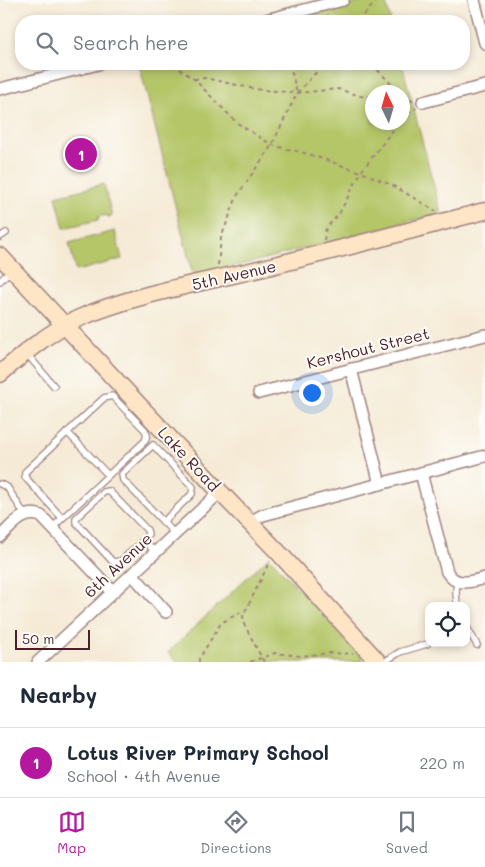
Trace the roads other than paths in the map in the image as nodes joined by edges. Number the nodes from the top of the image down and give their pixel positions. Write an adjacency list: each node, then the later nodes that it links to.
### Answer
1 (343, 0): 3 (street)
2 (474, 0): 5 (street)
3 (299, 6): 4 (street)
4 (277, 15)
5 (485, 43)
6 (74, 70): 8 (street)
7 (485, 86): 9 (street)
8 (0, 89)
9 (423, 102)
10 (485, 211): 16 (street, 5th Avenue)
11 (6, 233): 12 (lane)
12 (0, 237)
13 (0, 256): 14 (street, Lake Road)
14 (12, 269): 15 (lane); 16 (street, Lake Road)
15 (0, 281)
16 (64, 326): 18 (street, 5th Avenue); 29 (street, Lake Road)
17 (485, 335): 19 (street, Kershout Street)
18 (26, 353): 20 (street, 5th Avenue); 21 (lane)
19 (351, 369): 22 (street, Kershout Street); 28 (street)
20 (0, 374)
21 (54, 386)
22 (258, 393)
23 (67, 432): 26 (lane); 26 (lane); 31 (lane)
24 (485, 456): 25 (street)
25 (420, 473): 28 (street); 41 (street)
26 (108, 476): 31 (lane)
27 (0, 484): 30 (lane)
28 (380, 484): 33 (street)
29 (220, 492): 33 (street, Lake Road); 35 (street, 6th Avenue)
30 (25, 515): 34 (street); 36 (street)
31 (62, 518): 34 (lane)
32 (163, 522): 32 (lane); 35 (lane)
33 (250, 522): 49 (street, Lake Road)
34 (53, 527): 42 (street)
35 (175, 534): 38 (street, 6th Avenue)
36 (0, 537)
37 (144, 540): 37 (lane); 38 (lane)
38 (155, 552): 39 (street, 6th Avenue)
39 (132, 574): 42 (street, 6th Avenue); 44 (street)
40 (485, 578): 41 (street)
41 (457, 582): 43 (lane)
42 (113, 592): 48 (street, 6th Avenue)
43 (457, 602)
44 (166, 612)
45 (470, 633): 47 (lane)
46 (425, 645): 50 (lane)
47 (477, 645)
48 (38, 662)
49 (378, 662)
50 (384, 662)

